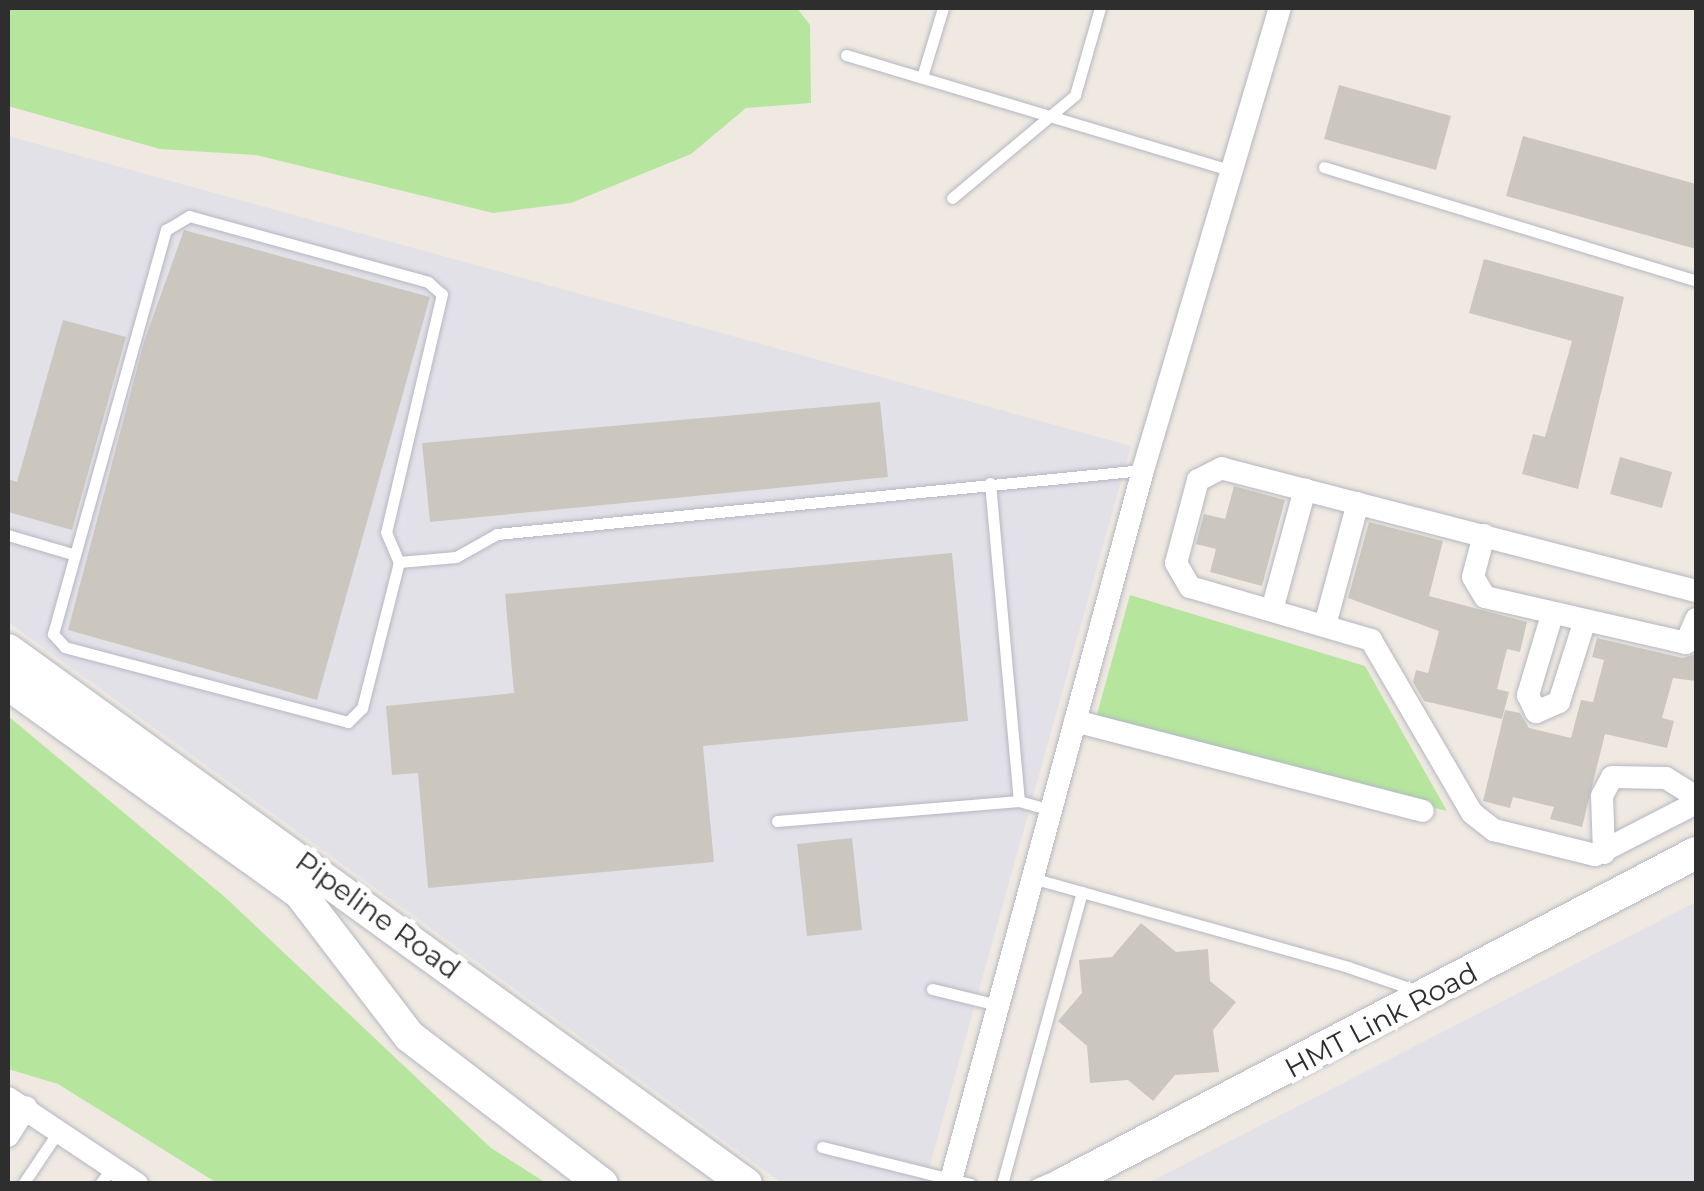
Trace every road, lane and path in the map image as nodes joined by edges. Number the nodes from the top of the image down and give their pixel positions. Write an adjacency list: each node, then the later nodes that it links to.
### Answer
1 (943, 8): 5 (lane)
2 (1100, 8): 6 (lane)
3 (1280, 8): 8 (street)
4 (846, 55): 5 (lane)
5 (922, 77): 6 (lane)
6 (1050, 116): 8 (lane); 9 (lane)
7 (1324, 167): 10 (lane)
8 (1232, 172): 11 (street)
9 (952, 198)
10 (1696, 281)
11 (1143, 470): 12 (lane); 27 (street)
12 (990, 483): 18 (lane); 29 (lane)
13 (1305, 490): 14 (street); 20 (street); 20 (street)
14 (1358, 503): 16 (street); 24 (street)
15 (8, 535): 17 (lane)
16 (1484, 535): 19 (street); 21 (street)
17 (72, 554): 18 (lane); 18 (lane)
18 (399, 562)
19 (1696, 591)
20 (1272, 610): 24 (street)
21 (1552, 615): 23 (street); 23 (street)
22 (1696, 619): 23 (street)
23 (1584, 623)
24 (1326, 625): 35 (street)
25 (8, 650): 52 (main road, Pipeline Road)
26 (8, 684): 51 (main road, Pipeline Road)
27 (1075, 721): 30 (street); 31 (street)
28 (1696, 800): 32 (street); 35 (street)
29 (1019, 801): 30 (lane); 33 (lane)
30 (1051, 810): 38 (street)
31 (1423, 811)
32 (1665, 820): 34 (street); 36 (street)
33 (778, 821)
34 (1632, 838): 35 (street); 37 (street)
35 (1604, 853)
36 (1691, 856): 37 (main road, HMT Link Road)
37 (1654, 876): 42 (main road, HMT Link Road)
38 (1032, 878): 39 (lane); 41 (street)
39 (1082, 892): 42 (lane); 53 (lane)
40 (932, 989): 41 (lane)
41 (998, 1005): 49 (street)
42 (1258, 1077): 44 (main road, HMT Link Road)
43 (17, 1102): 45 (street); 46 (street)
44 (1200, 1107): 54 (lane); 55 (main road, HMT Link Road)
45 (61, 1128): 48 (street); 50 (lane)
46 (8, 1136)
47 (822, 1147): 49 (lane)
48 (120, 1178)
49 (957, 1182)
50 (24, 1184)
51 (602, 1184)
52 (746, 1184)
53 (1002, 1184)
54 (1036, 1184)
55 (1063, 1184)

